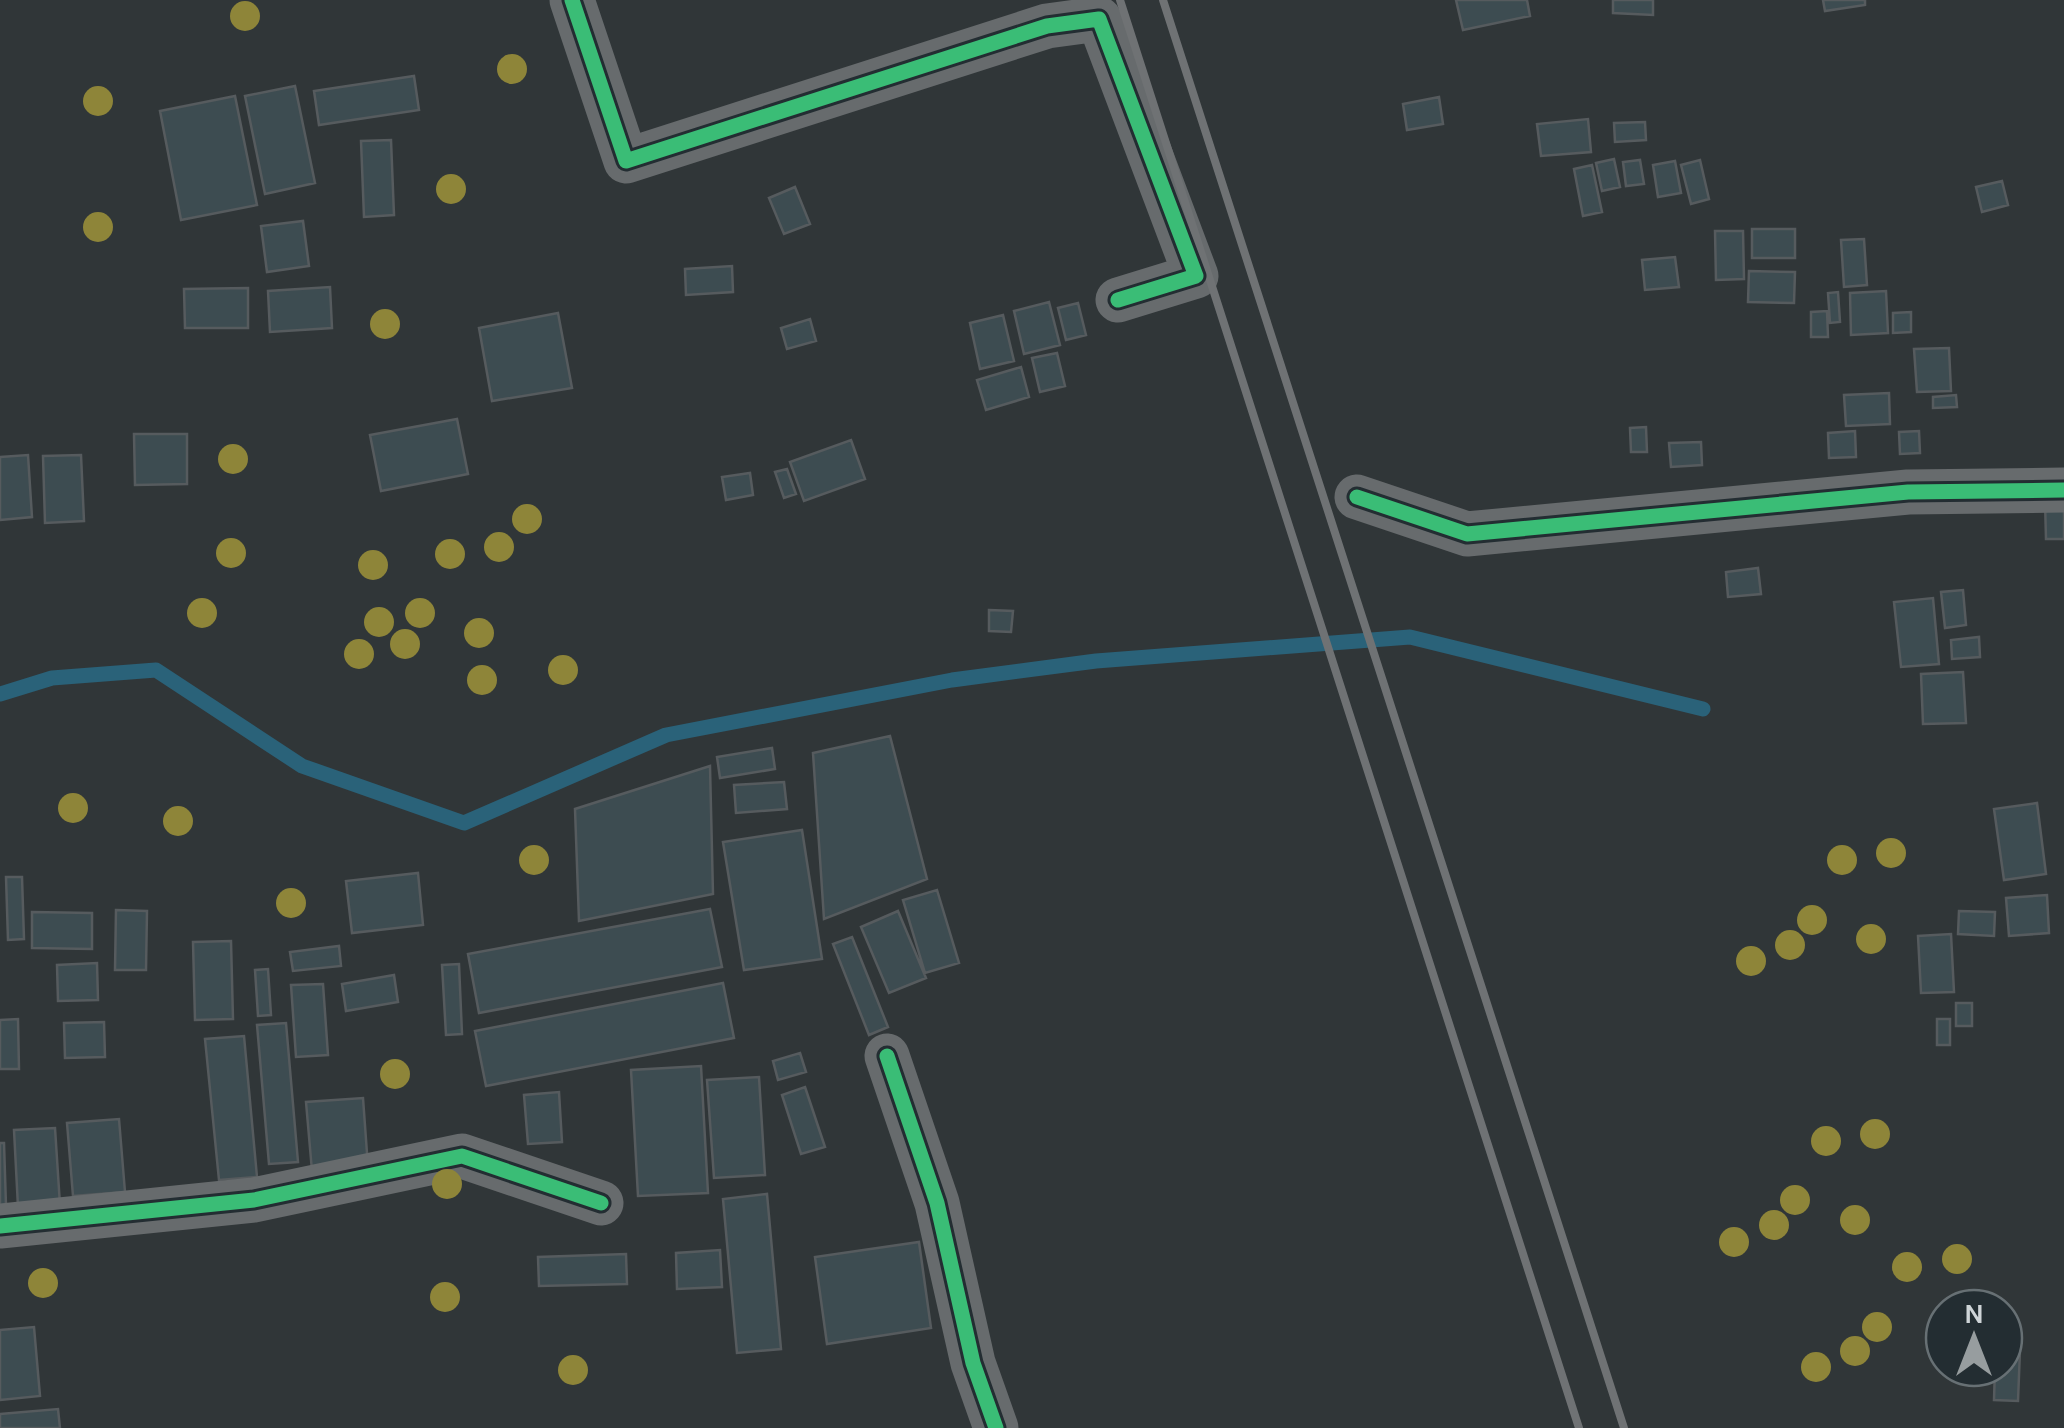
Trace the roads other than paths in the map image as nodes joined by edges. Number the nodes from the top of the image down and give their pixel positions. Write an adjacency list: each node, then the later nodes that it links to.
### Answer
1 (572, 0): 2 (street)
2 (1118, 300)
3 (2064, 490): 4 (street)
4 (1356, 497)
5 (887, 1056): 8 (street)
6 (601, 1202): 7 (street)
7 (0, 1226)
8 (996, 1428)

